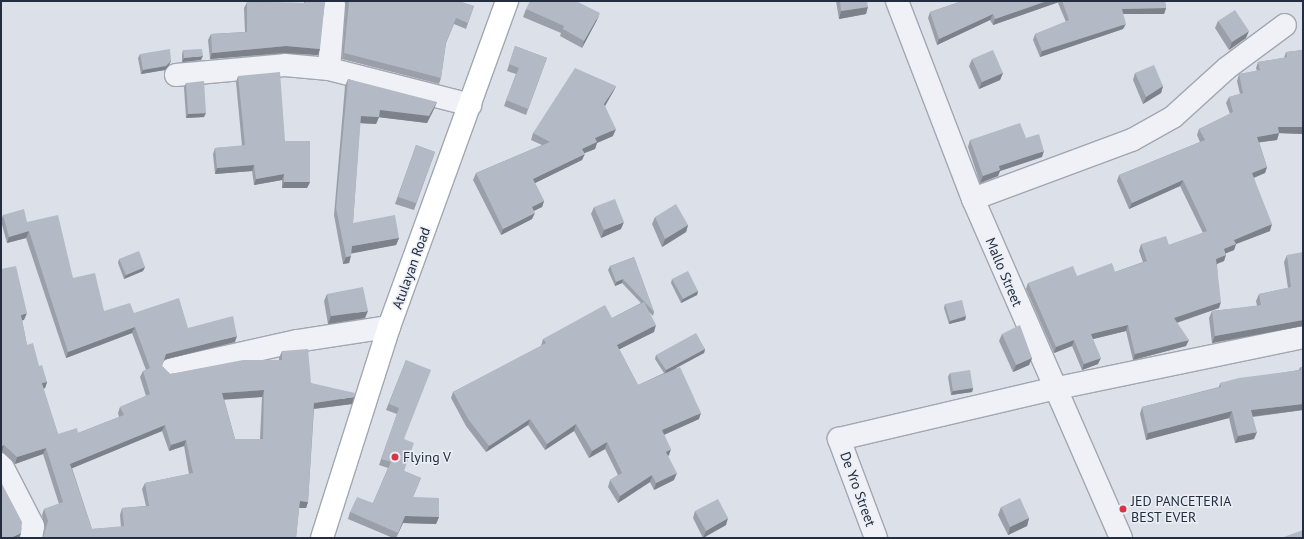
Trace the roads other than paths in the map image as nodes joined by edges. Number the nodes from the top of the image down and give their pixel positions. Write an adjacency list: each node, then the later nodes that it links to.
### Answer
1 (507, 1): 7 (main road, Atulayan Road)
2 (897, 1): 8 (street, Mallo Street)
3 (334, 4): 5 (street)
4 (1285, 25): 8 (street)
5 (329, 69): 6 (street); 7 (street)
6 (176, 75)
7 (471, 105): 9 (main road, Atulayan Road)
8 (973, 199): 12 (street, Mallo Street)
9 (389, 327): 11 (street); 15 (main road, Atulayan Road)
10 (1303, 337): 12 (street)
11 (172, 369)
12 (1053, 389): 16 (street, De Yro Street); 17 (street, Mallo Street)
13 (1, 464): 14 (street)
14 (31, 538)
15 (322, 538)
16 (876, 538)
17 (1121, 538)

